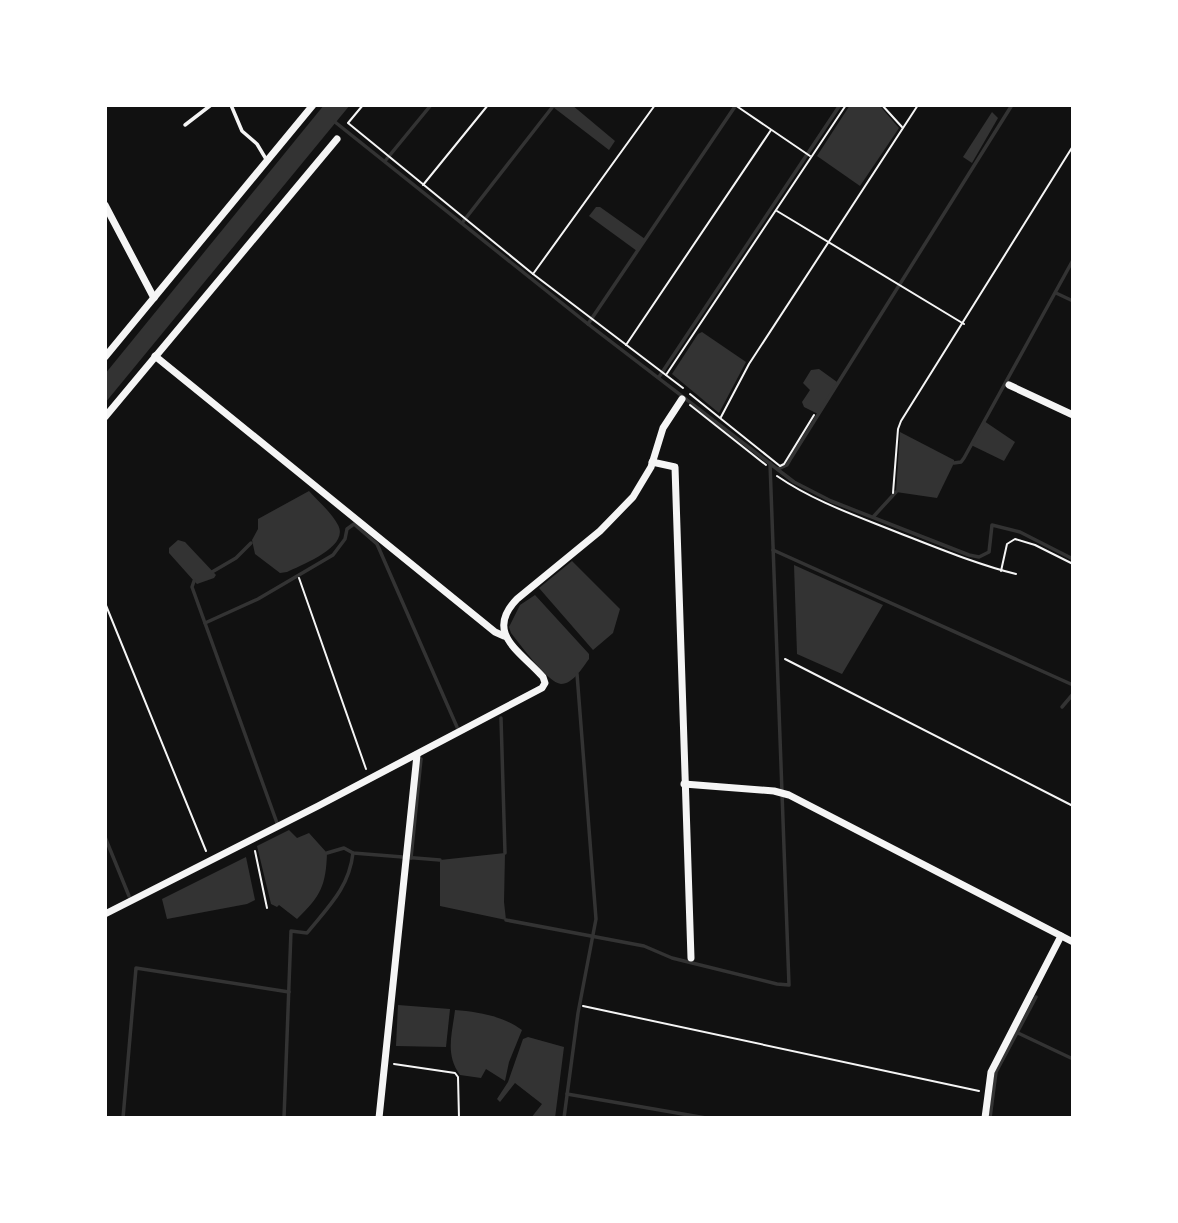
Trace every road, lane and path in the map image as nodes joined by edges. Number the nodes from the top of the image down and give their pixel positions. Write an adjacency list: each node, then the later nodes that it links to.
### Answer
1 (211, 105): 11 (lane)
2 (231, 105): 17 (lane)
3 (313, 105): 17 (street)
4 (363, 105): 18 (path)
5 (488, 105): 18 (path)
6 (654, 105): 22 (path)
7 (735, 105): 13 (path)
8 (846, 105): 16 (path)
9 (882, 105): 12 (path)
10 (918, 105): 12 (path)
11 (185, 125)
12 (903, 128): 21 (path)
13 (771, 130): 16 (path); 25 (path)
14 (337, 139): 26 (street)
15 (1073, 146): 24 (path)
16 (811, 157): 20 (path)
17 (267, 161): 23 (street)
18 (423, 186): 22 (path)
19 (105, 205): 23 (street)
20 (776, 210): 21 (path); 28 (path)
21 (829, 242): 24 (path); 34 (path)
22 (533, 274): 25 (path)
23 (154, 298): 27 (street)
24 (964, 324): 38 (path)
25 (626, 346): 28 (path)
26 (155, 356): 33 (street); 44 (street)
27 (105, 357)
28 (666, 375): 34 (path)
29 (1009, 385): 32 (street)
30 (682, 398): 35 (street); 36 (path)
31 (814, 415): 34 (path)
32 (1073, 415)
33 (105, 417)
34 (720, 418)
35 (652, 462): 44 (street); 48 (street)
36 (766, 465)
37 (777, 475): 40 (path)
38 (893, 493)
39 (1073, 564): 40 (path)
40 (1001, 570): 41 (path)
41 (1016, 574)
42 (299, 578): 47 (path)
43 (105, 603): 51 (path)
44 (505, 637): 46 (street)
45 (785, 659): 49 (path)
46 (417, 755): 47 (street); 58 (street)
47 (369, 779): 50 (street)
48 (684, 784): 54 (street); 56 (street)
49 (1073, 806)
50 (252, 839): 51 (street); 52 (path)
51 (210, 861): 53 (street)
52 (267, 908)
53 (105, 914)
54 (1061, 936): 55 (street); 59 (street)
55 (1073, 942)
56 (691, 958)
57 (583, 1006): 59 (path)
58 (385, 1063): 60 (street); 61 (path)
59 (987, 1093): 62 (street)
60 (379, 1118)
61 (459, 1118)
62 (985, 1118)

